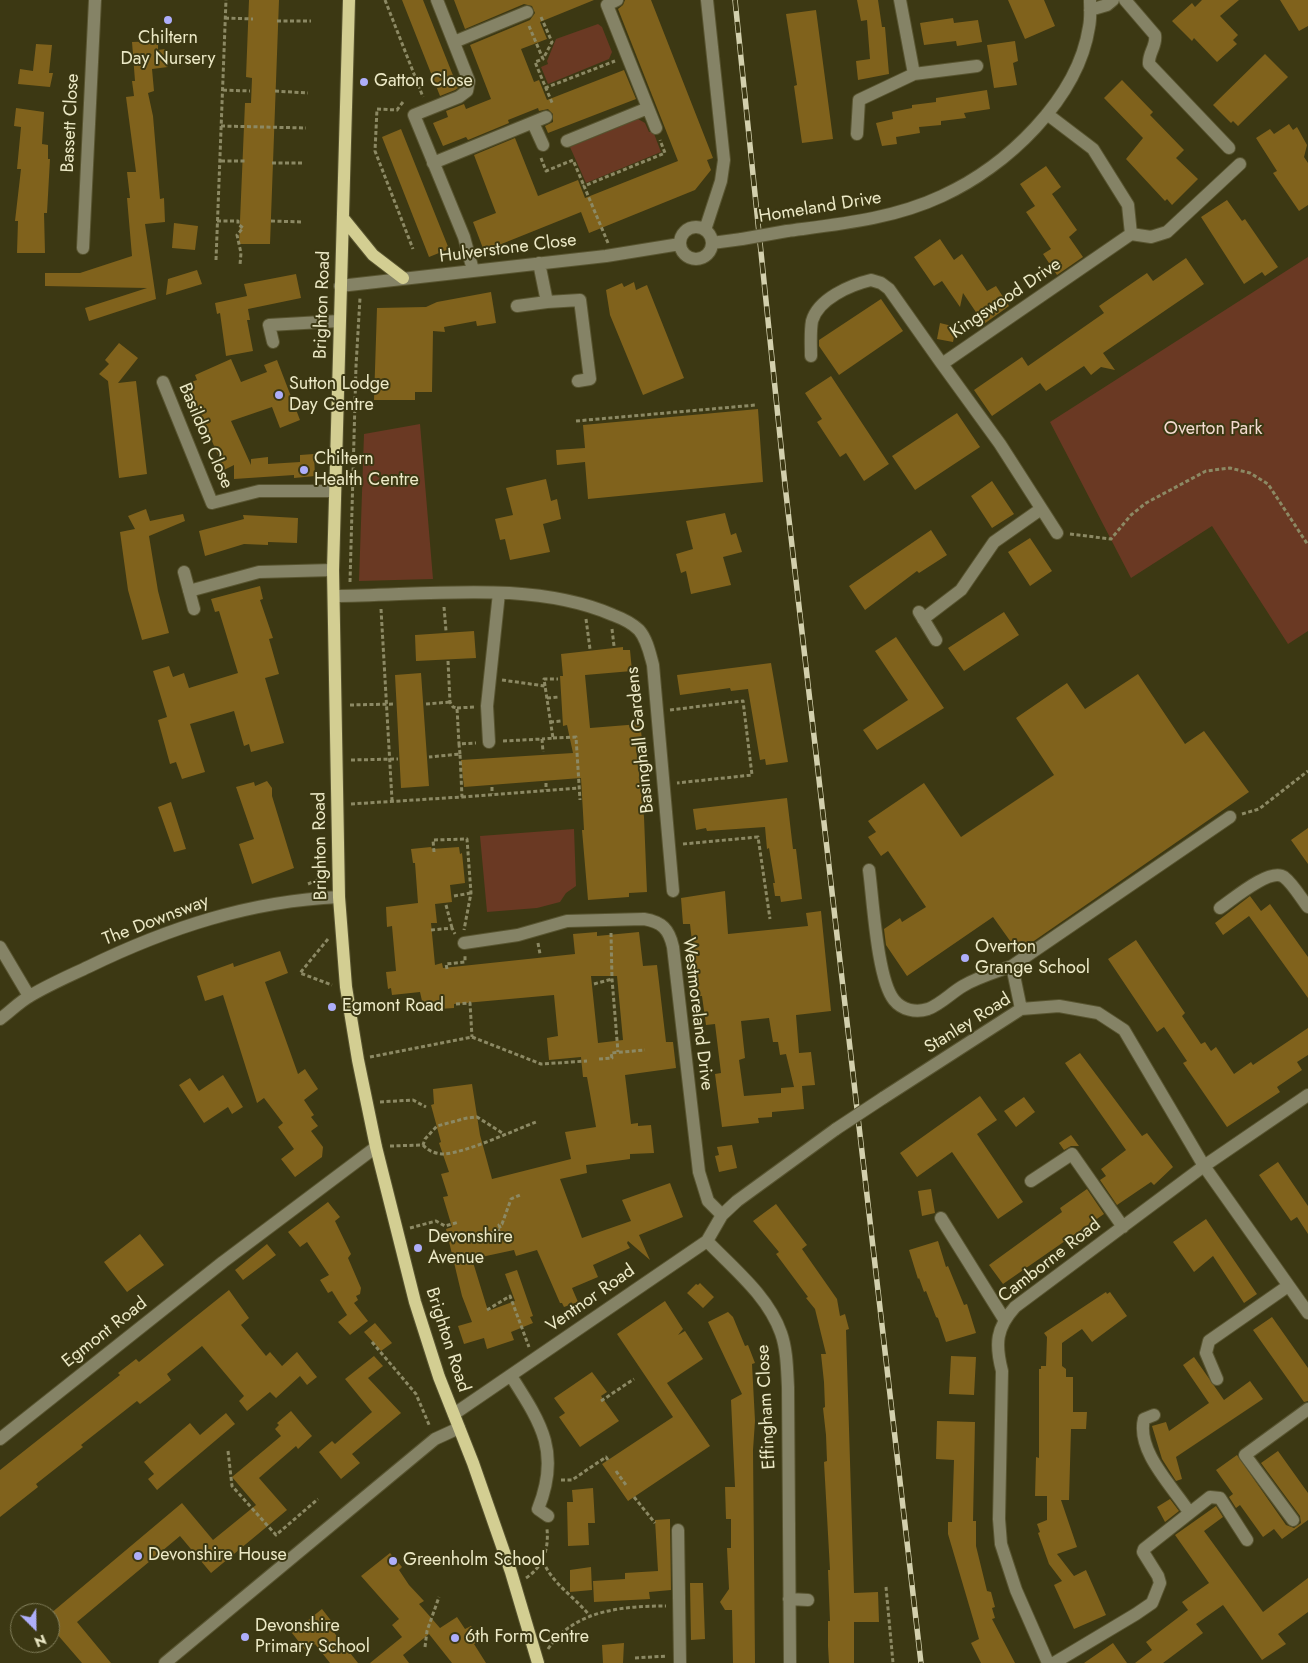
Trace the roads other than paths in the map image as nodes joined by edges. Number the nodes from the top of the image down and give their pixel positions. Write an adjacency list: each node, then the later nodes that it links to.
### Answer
1 (95, 0): 30 (street, Bassett Close)
2 (349, 0): 25 (main road, Brighton Road)
3 (437, 0): 11 (street)
4 (617, 0): 14 (street)
5 (707, 0): 26 (street)
6 (900, 0): 13 (street)
7 (1113, 0): 9 (street)
8 (1125, 0): 22 (street)
9 (1090, 5): 15 (street, Homeland Drive)
10 (526, 13): 11 (street)
11 (454, 42): 23 (street)
12 (977, 66): 13 (street)
13 (914, 74): 19 (street)
14 (648, 108): 18 (street); 20 (street)
15 (1047, 114): 27 (street); 28 (street, Homeland Drive, bridge)
16 (551, 116): 17 (street)
17 (533, 123): 21 (street); 23 (street)
18 (656, 128)
19 (857, 134)
20 (567, 141)
21 (543, 145)
22 (1228, 148)
23 (434, 163): 32 (street)
24 (1240, 164): 27 (street)
25 (343, 218): 33 (main road); 34 (main road, Brighton Road)
26 (705, 230): 28 (street); 29 (street)
27 (1131, 234): 40 (street, Kingswood Drive)
28 (712, 243): 29 (street)
29 (680, 244): 31 (street, Hulverstone Close)
30 (83, 248)
31 (539, 263): 32 (street, Hulverstone Close); 35 (street)
32 (473, 270): 33 (street, Hulverstone Close)
33 (403, 278): 34 (street, Hulverstone Close)
34 (340, 286): 37 (main road, Brighton Road)
35 (547, 302): 36 (street); 41 (street)
36 (517, 306)
37 (339, 321): 38 (street); 43 (main road, Brighton Road)
38 (273, 342)
39 (810, 356): 40 (street)
40 (942, 364): 44 (street, Kingswood Drive)
41 (578, 381)
42 (164, 382): 43 (street, Basildon Close)
43 (334, 491): 46 (main road, Brighton Road)
44 (1042, 509): 45 (street, Kingswood Drive); 52 (street)
45 (1057, 533)
46 (333, 570): 48 (street); 50 (main road, Brighton Road)
47 (184, 572): 48 (street)
48 (190, 591): 51 (street)
49 (499, 593): 50 (street, Basinghall Gardens); 53 (street); 56 (street, Basinghall Gardens)
50 (334, 596): 57 (main road, Brighton Road)
51 (194, 609)
52 (936, 640)
53 (488, 742)
54 (1230, 817): 62 (street)
55 (869, 870): 62 (street)
56 (673, 891)
57 (340, 898): 63 (street, The Downsway); 67 (main road, Brighton Road)
58 (1220, 908): 59 (street)
59 (1308, 908)
60 (463, 938): 71 (street, Westmoreland Drive)
61 (0, 947): 63 (street)
62 (1012, 966): 64 (street)
63 (29, 996): 65 (street, The Downsway)
64 (1020, 1010): 68 (street, Stanley Road); 70 (street, Stanley Road, bridge)
65 (0, 1020)
66 (1308, 1095): 68 (street, Camborne Road)
67 (376, 1147): 81 (main road, Brighton Road); 84 (street, Egmont Road)
68 (1204, 1166): 73 (street, Camborne Road); 75 (street, Stanley Road)
69 (1031, 1182): 73 (street)
70 (737, 1201): 71 (street, Ventnor Road)
71 (722, 1215): 74 (street, Ventnor Road)
72 (941, 1218): 77 (street)
73 (1123, 1227): 77 (street, Camborne Road)
74 (707, 1241): 78 (street, Ventnor Road); 90 (street, Effingham Close)
75 (1288, 1286): 76 (street, Stanley Road); 79 (street)
76 (1308, 1313)
77 (1004, 1319): 96 (street, Camborne Road)
78 (511, 1376): 81 (street, Ventnor Road); 86 (street)
79 (1217, 1378)
80 (1308, 1409): 87 (street)
81 (454, 1414): 83 (main road, Brighton Road)
82 (1154, 1415): 85 (street)
83 (459, 1428): 93 (main road, Brighton Road); 94 (street)
84 (0, 1438)
85 (1190, 1512): 89 (street); 97 (street)
86 (548, 1516)
87 (1293, 1520)
88 (678, 1530): 92 (street)
89 (1248, 1540)
90 (789, 1600): 91 (street); 95 (street, Effingham Close)
91 (808, 1600)
92 (680, 1659)
93 (540, 1660)
94 (165, 1663)
95 (790, 1663)
96 (1048, 1663)
97 (1054, 1663)

